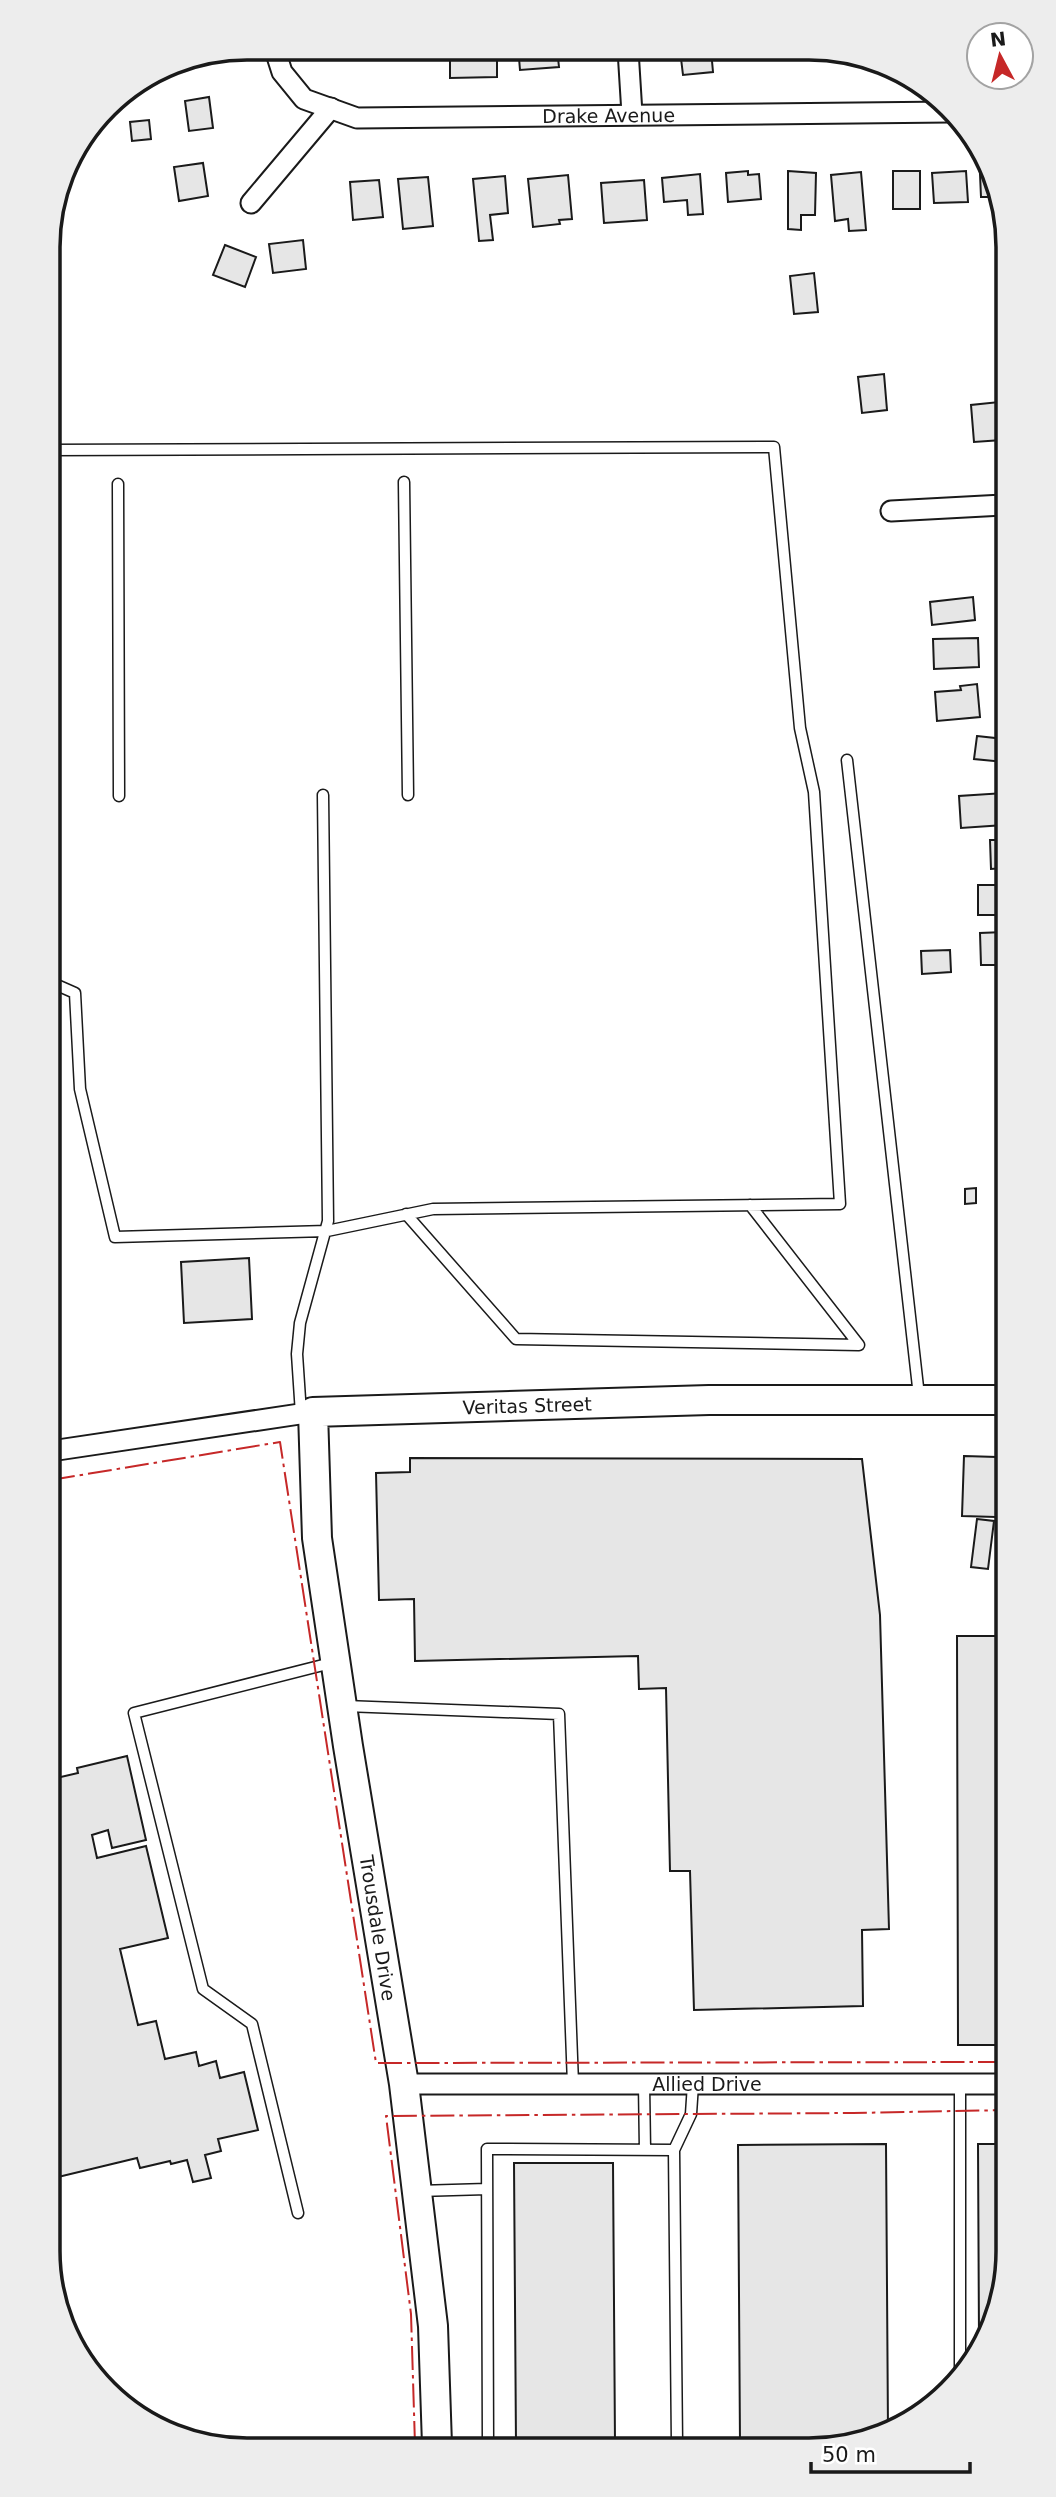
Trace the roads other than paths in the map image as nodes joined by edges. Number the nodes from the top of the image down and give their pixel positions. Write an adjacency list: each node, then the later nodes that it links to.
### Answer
1 (278, 60): 3 (street, Drake Avenue)
2 (629, 60): 5 (street)
3 (331, 108): 5 (street, Drake Avenue); 6 (street)
4 (940, 112): 5 (street, Drake Avenue)
5 (632, 114)
6 (251, 203)
7 (60, 450): 17 (lane)
8 (404, 482): 13 (lane)
9 (118, 484): 15 (lane)
10 (996, 505): 11 (street)
11 (891, 511)
12 (847, 760): 20 (lane)
13 (408, 794)
14 (323, 795): 19 (lane)
15 (119, 796)
16 (60, 986): 19 (lane)
17 (750, 1205): 18 (lane); 18 (lane)
18 (406, 1214): 19 (lane)
19 (327, 1231): 22 (lane)
20 (919, 1400): 21 (street, Veritas Street); 22 (street, Veritas Street)
21 (996, 1400)
22 (307, 1413): 23 (street, Veritas Street); 24 (street, Trousdale Drive)
23 (60, 1450)
24 (335, 1662): 25 (street, Trousdale Drive); 36 (lane)
25 (342, 1705): 26 (street, Trousdale Drive); 27 (lane)
26 (404, 2084): 27 (street, Allied Drive); 35 (street, Trousdale Drive)
27 (573, 2084): 28 (street, Allied Drive)
28 (644, 2084): 29 (street, Allied Drive); 32 (lane)
29 (693, 2084): 30 (street, Allied Drive); 33 (lane)
30 (960, 2084): 31 (street, Allied Drive); 37 (lane)
31 (996, 2084)
32 (645, 2150): 33 (lane); 34 (lane)
33 (674, 2150): 40 (lane)
34 (487, 2189): 35 (lane); 39 (lane)
35 (417, 2192): 38 (street, Trousdale Drive)
36 (298, 2213)
37 (960, 2361)
38 (437, 2438)
39 (488, 2438)
40 (677, 2438)

